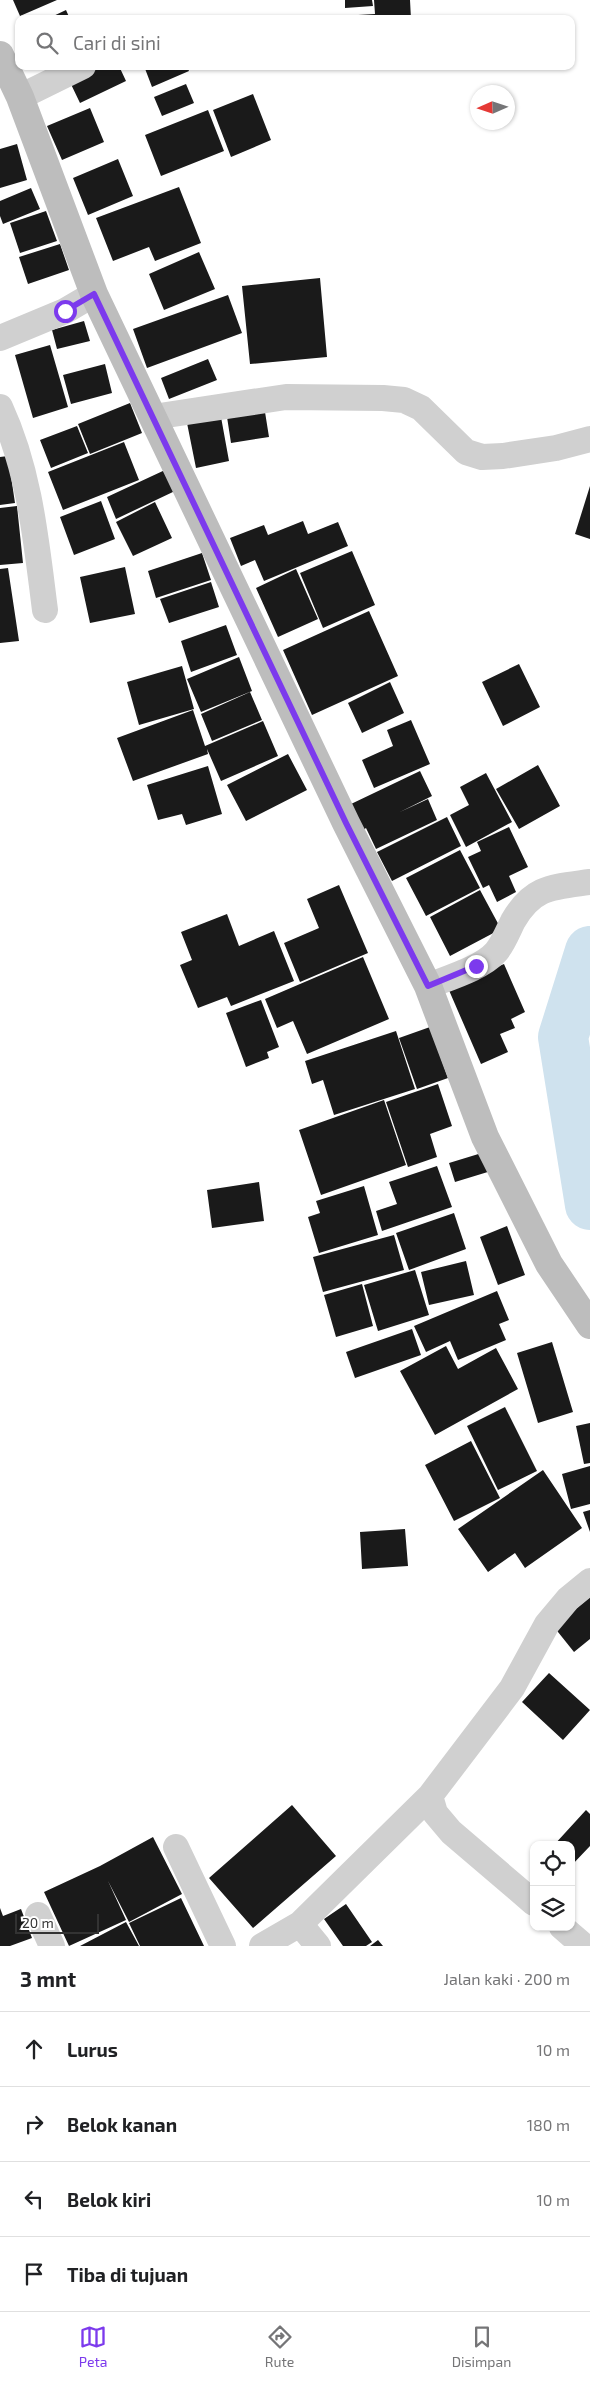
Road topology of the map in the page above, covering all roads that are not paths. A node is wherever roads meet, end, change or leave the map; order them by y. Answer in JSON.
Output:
{"nodes":[{"id":1,"x":0,"y":55,"type":"edge"},
{"id":2,"x":75,"y":70,"type":"edge"},
{"id":3,"x":20,"y":97,"type":"junction"},
{"id":4,"x":94,"y":294,"type":"junction"},
{"id":5,"x":0,"y":338,"type":"edge"},
{"id":6,"x":0,"y":407,"type":"edge"},
{"id":7,"x":153,"y":417,"type":"junction"},
{"id":8,"x":590,"y":439,"type":"edge"},
{"id":9,"x":45,"y":610,"type":"dead end"},
{"id":10,"x":590,"y":882,"type":"edge"},
{"id":11,"x":428,"y":986,"type":"junction"},
{"id":12,"x":590,"y":1324,"type":"edge"},
{"id":13,"x":590,"y":1581,"type":"edge"},
{"id":14,"x":430,"y":1796,"type":"junction"},
{"id":15,"x":176,"y":1847,"type":"dead end"},
{"id":16,"x":530,"y":1900,"type":"edge"},
{"id":17,"x":38,"y":1915,"type":"dead end"},
{"id":18,"x":300,"y":1924,"type":"junction"},
{"id":19,"x":567,"y":1931,"type":"edge"},
{"id":20,"x":52,"y":1946,"type":"edge"},
{"id":21,"x":223,"y":1946,"type":"edge"},
{"id":22,"x":262,"y":1946,"type":"edge"},
{"id":23,"x":318,"y":1946,"type":"edge"},
{"id":24,"x":584,"y":1946,"type":"edge"}],
"edges":[{"from":1,"to":3,"type":"street"},
{"from":2,"to":3,"type":"street"},
{"from":3,"to":4,"type":"street"},
{"from":4,"to":5,"type":"street"},
{"from":4,"to":7,"type":"street"},
{"from":6,"to":9,"type":"street"},
{"from":7,"to":8,"type":"street"},
{"from":7,"to":11,"type":"street"},
{"from":10,"to":11,"type":"street"},
{"from":11,"to":12,"type":"street"},
{"from":13,"to":14,"type":"street"},
{"from":14,"to":16,"type":"street"},
{"from":14,"to":18,"type":"street"},
{"from":15,"to":21,"type":"street"},
{"from":17,"to":20,"type":"street"},
{"from":18,"to":22,"type":"street"},
{"from":18,"to":23,"type":"street"},
{"from":19,"to":24,"type":"street"}]}
